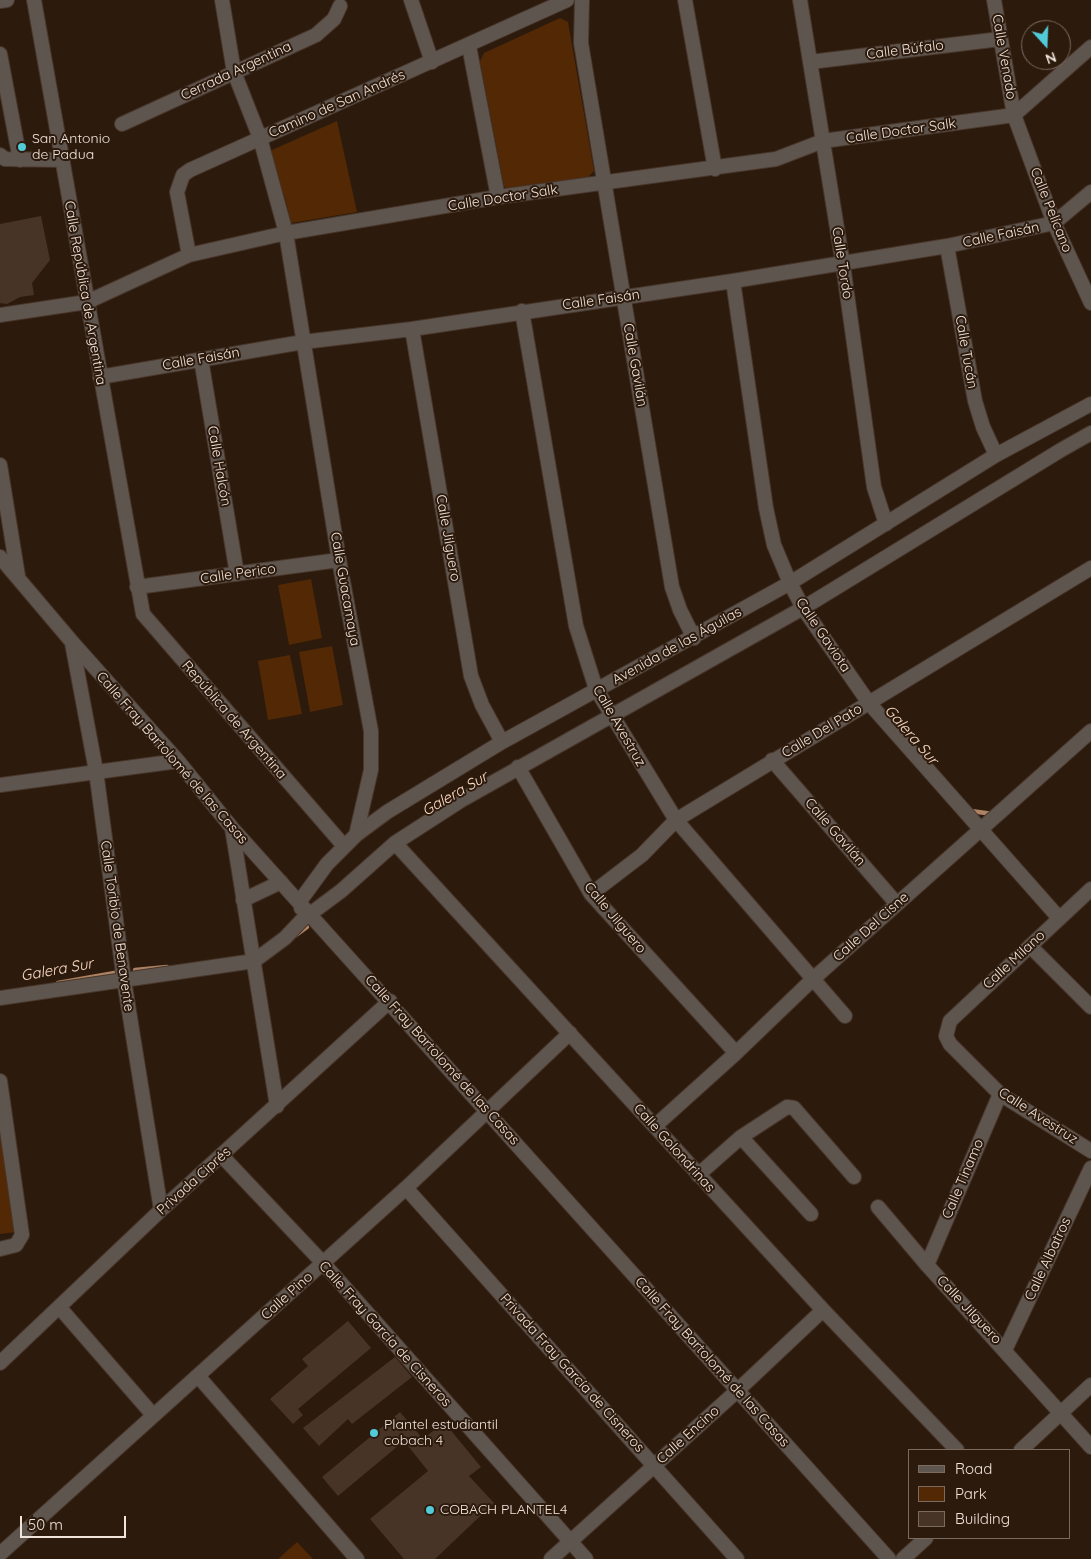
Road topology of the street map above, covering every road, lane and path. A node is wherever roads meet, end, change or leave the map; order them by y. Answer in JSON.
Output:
{"nodes":[{"id":1,"x":7,"y":0,"type":"edge"},
{"id":2,"x":34,"y":0,"type":"edge"},
{"id":3,"x":222,"y":0,"type":"edge"},
{"id":4,"x":411,"y":0,"type":"edge"},
{"id":5,"x":567,"y":0,"type":"edge"},
{"id":6,"x":582,"y":0,"type":"edge"},
{"id":7,"x":685,"y":0,"type":"edge"},
{"id":8,"x":800,"y":0,"type":"edge"},
{"id":9,"x":994,"y":0,"type":"edge"},
{"id":10,"x":0,"y":2,"type":"edge"},
{"id":11,"x":340,"y":6,"type":"dead end"},
{"id":12,"x":1000,"y":39,"type":"junction"},
{"id":13,"x":469,"y":46,"type":"junction"},
{"id":14,"x":1091,"y":47,"type":"edge"},
{"id":15,"x":0,"y":54,"type":"edge"},
{"id":16,"x":432,"y":62,"type":"junction"},
{"id":17,"x":810,"y":62,"type":"junction"},
{"id":18,"x":234,"y":72,"type":"junction"},
{"id":19,"x":1014,"y":115,"type":"junction"},
{"id":20,"x":122,"y":124,"type":"dead end"},
{"id":21,"x":260,"y":138,"type":"junction"},
{"id":22,"x":823,"y":141,"type":"junction"},
{"id":23,"x":0,"y":155,"type":"edge"},
{"id":24,"x":20,"y":160,"type":"junction"},
{"id":25,"x":62,"y":160,"type":"junction"},
{"id":26,"x":715,"y":168,"type":"junction"},
{"id":27,"x":603,"y":183,"type":"junction"},
{"id":28,"x":1091,"y":192,"type":"edge"},
{"id":29,"x":498,"y":197,"type":"junction"},
{"id":30,"x":1054,"y":223,"type":"junction"},
{"id":31,"x":286,"y":233,"type":"junction"},
{"id":32,"x":947,"y":246,"type":"junction"},
{"id":33,"x":189,"y":255,"type":"junction"},
{"id":34,"x":843,"y":265,"type":"junction"},
{"id":35,"x":733,"y":281,"type":"junction"},
{"id":36,"x":623,"y":297,"type":"junction"},
{"id":37,"x":87,"y":302,"type":"junction"},
{"id":38,"x":1091,"y":303,"type":"edge"},
{"id":39,"x":522,"y":312,"type":"junction"},
{"id":40,"x":0,"y":315,"type":"edge"},
{"id":41,"x":412,"y":329,"type":"junction"},
{"id":42,"x":303,"y":342,"type":"junction"},
{"id":43,"x":201,"y":359,"type":"junction"},
{"id":44,"x":100,"y":377,"type":"junction"},
{"id":45,"x":1091,"y":404,"type":"edge"},
{"id":46,"x":1091,"y":433,"type":"edge"},
{"id":47,"x":996,"y":455,"type":"junction"},
{"id":48,"x":0,"y":465,"type":"edge"},
{"id":49,"x":886,"y":524,"type":"junction"},
{"id":50,"x":0,"y":557,"type":"edge"},
{"id":51,"x":339,"y":560,"type":"junction"},
{"id":52,"x":1091,"y":568,"type":"edge"},
{"id":53,"x":237,"y":574,"type":"junction"},
{"id":54,"x":18,"y":576,"type":"junction"},
{"id":55,"x":790,"y":583,"type":"junction"},
{"id":56,"x":137,"y":586,"type":"junction"},
{"id":57,"x":803,"y":608,"type":"junction"},
{"id":58,"x":694,"y":638,"type":"junction"},
{"id":59,"x":72,"y":642,"type":"junction"},
{"id":60,"x":596,"y":689,"type":"junction"},
{"id":61,"x":869,"y":703,"type":"junction"},
{"id":62,"x":611,"y":716,"type":"junction"},
{"id":63,"x":1091,"y":731,"type":"edge"},
{"id":64,"x":502,"y":742,"type":"junction"},
{"id":65,"x":772,"y":760,"type":"junction"},
{"id":66,"x":178,"y":761,"type":"junction"},
{"id":67,"x":518,"y":767,"type":"junction"},
{"id":68,"x":96,"y":771,"type":"junction"},
{"id":69,"x":0,"y":785,"type":"edge"},
{"id":70,"x":676,"y":820,"type":"junction"},
{"id":71,"x":232,"y":828,"type":"junction"},
{"id":72,"x":979,"y":829,"type":"junction"},
{"id":73,"x":356,"y":835,"type":"junction"},
{"id":74,"x":394,"y":843,"type":"junction"},
{"id":75,"x":344,"y":846,"type":"junction"},
{"id":76,"x":281,"y":882,"type":"junction"},
{"id":77,"x":1091,"y":889,"type":"edge"},
{"id":78,"x":591,"y":894,"type":"junction"},
{"id":79,"x":243,"y":900,"type":"junction"},
{"id":80,"x":300,"y":901,"type":"junction"},
{"id":81,"x":897,"y":904,"type":"junction"},
{"id":82,"x":307,"y":917,"type":"junction"},
{"id":83,"x":1059,"y":918,"type":"junction"},
{"id":84,"x":1030,"y":946,"type":"junction"},
{"id":85,"x":254,"y":961,"type":"junction"},
{"id":86,"x":813,"y":979,"type":"junction"},
{"id":87,"x":124,"y":980,"type":"junction"},
{"id":88,"x":0,"y":998,"type":"edge"},
{"id":89,"x":390,"y":1001,"type":"junction"},
{"id":90,"x":1091,"y":1006,"type":"edge"},
{"id":91,"x":845,"y":1016,"type":"dead end"},
{"id":92,"x":570,"y":1034,"type":"junction"},
{"id":93,"x":946,"y":1036,"type":"joint"},
{"id":94,"x":736,"y":1053,"type":"junction"},
{"id":95,"x":0,"y":1081,"type":"edge"},
{"id":96,"x":1000,"y":1094,"type":"junction"},
{"id":97,"x":277,"y":1106,"type":"junction"},
{"id":98,"x":486,"y":1111,"type":"junction"},
{"id":99,"x":655,"y":1126,"type":"junction"},
{"id":100,"x":741,"y":1137,"type":"junction"},
{"id":101,"x":1091,"y":1151,"type":"edge"},
{"id":102,"x":222,"y":1156,"type":"junction"},
{"id":103,"x":1091,"y":1168,"type":"edge"},
{"id":104,"x":698,"y":1175,"type":"junction"},
{"id":105,"x":854,"y":1177,"type":"dead end"},
{"id":106,"x":406,"y":1188,"type":"junction"},
{"id":107,"x":878,"y":1206,"type":"dead end"},
{"id":108,"x":161,"y":1210,"type":"junction"},
{"id":109,"x":811,"y":1214,"type":"dead end"},
{"id":110,"x":0,"y":1249,"type":"edge"},
{"id":111,"x":323,"y":1263,"type":"junction"},
{"id":112,"x":927,"y":1265,"type":"junction"},
{"id":113,"x":60,"y":1308,"type":"junction"},
{"id":114,"x":823,"y":1310,"type":"junction"},
{"id":115,"x":1005,"y":1350,"type":"junction"},
{"id":116,"x":1,"y":1360,"type":"edge"},
{"id":117,"x":198,"y":1376,"type":"junction"},
{"id":118,"x":1091,"y":1385,"type":"edge"},
{"id":119,"x":738,"y":1390,"type":"junction"},
{"id":120,"x":1060,"y":1414,"type":"junction"},
{"id":121,"x":153,"y":1415,"type":"junction"},
{"id":122,"x":1091,"y":1447,"type":"edge"},
{"id":123,"x":956,"y":1449,"type":"edge"},
{"id":124,"x":1022,"y":1449,"type":"edge"},
{"id":125,"x":654,"y":1465,"type":"junction"},
{"id":126,"x":925,"y":1539,"type":"edge"},
{"id":127,"x":570,"y":1542,"type":"junction"},
{"id":128,"x":0,"y":1554,"type":"edge"},
{"id":129,"x":357,"y":1559,"type":"edge"},
{"id":130,"x":551,"y":1559,"type":"edge"},
{"id":131,"x":586,"y":1559,"type":"edge"},
{"id":132,"x":737,"y":1559,"type":"edge"},
{"id":133,"x":889,"y":1559,"type":"edge"},
{"id":134,"x":903,"y":1559,"type":"edge"}],
"edges":[{"from":1,"to":10,"type":"street"},
{"from":2,"to":25,"type":"street","name":"Calle República de Argentina"},
{"from":3,"to":18,"type":"street","name":"Calle Guacamaya"},
{"from":4,"to":16,"type":"street"},
{"from":5,"to":13,"type":"street","name":"Camino de San Andrés"},
{"from":6,"to":27,"type":"street","name":"Calle Gavilán"},
{"from":7,"to":26,"type":"street"},
{"from":8,"to":17,"type":"street","name":"Calle Tordo"},
{"from":9,"to":12,"type":"street","name":"Calle Venado"},
{"from":11,"to":18,"type":"street","name":"Cerrada Argentina"},
{"from":12,"to":17,"type":"street","name":"Calle Búfalo"},
{"from":12,"to":19,"type":"street","name":"Calle Venado"},
{"from":13,"to":16,"type":"street","name":"Camino de San Andrés"},
{"from":13,"to":29,"type":"street"},
{"from":14,"to":19,"type":"street"},
{"from":15,"to":24,"type":"street"},
{"from":16,"to":21,"type":"street","name":"Camino de San Andrés"},
{"from":17,"to":22,"type":"street","name":"Calle Tordo"},
{"from":18,"to":20,"type":"street","name":"Cerrada Argentina"},
{"from":18,"to":21,"type":"street","name":"Calle Guacamaya"},
{"from":19,"to":22,"type":"street","name":"Calle Doctor Salk"},
{"from":19,"to":30,"type":"street","name":"Calle Pelícano"},
{"from":21,"to":31,"type":"street","name":"Calle Guacamaya"},
{"from":21,"to":33,"type":"street","name":"Camino de San Andrés"},
{"from":22,"to":26,"type":"street","name":"Calle Doctor Salk"},
{"from":22,"to":34,"type":"street","name":"Calle Tordo"},
{"from":23,"to":24,"type":"street"},
{"from":24,"to":25,"type":"street"},
{"from":25,"to":37,"type":"street","name":"Calle República de Argentina"},
{"from":26,"to":27,"type":"street","name":"Calle Doctor Salk"},
{"from":27,"to":29,"type":"street","name":"Calle Doctor Salk"},
{"from":27,"to":36,"type":"street","name":"Calle Gavilán"},
{"from":28,"to":30,"type":"street","name":"Calle Faisán"},
{"from":29,"to":31,"type":"street","name":"Calle Doctor Salk"},
{"from":30,"to":32,"type":"street","name":"Calle Faisán"},
{"from":30,"to":38,"type":"street","name":"Calle Pelícano"},
{"from":31,"to":33,"type":"street","name":"Calle Doctor Salk"},
{"from":31,"to":42,"type":"street","name":"Calle Guacamaya"},
{"from":32,"to":34,"type":"street","name":"Calle Faisán"},
{"from":32,"to":47,"type":"street","name":"Calle Tucán"},
{"from":33,"to":37,"type":"street","name":"Calle Doctor Salk"},
{"from":34,"to":35,"type":"street","name":"Calle Faisán"},
{"from":34,"to":49,"type":"street","name":"Calle Tordo"},
{"from":35,"to":36,"type":"street","name":"Calle Faisán"},
{"from":35,"to":55,"type":"street","name":"Calle Gaviota"},
{"from":36,"to":39,"type":"street","name":"Calle Faisán"},
{"from":36,"to":58,"type":"street","name":"Calle Gavilán"},
{"from":37,"to":40,"type":"street","name":"Calle Doctor Salk"},
{"from":37,"to":44,"type":"street","name":"Calle República de Argentina"},
{"from":39,"to":41,"type":"street","name":"Calle Faisán"},
{"from":39,"to":60,"type":"street","name":"Calle Avestruz"},
{"from":41,"to":42,"type":"street","name":"Calle Faisán"},
{"from":41,"to":64,"type":"street","name":"Calle Jilguero"},
{"from":42,"to":43,"type":"street","name":"Calle Faisán"},
{"from":42,"to":51,"type":"street","name":"Calle Guacamaya"},
{"from":43,"to":44,"type":"street","name":"Calle Faisán"},
{"from":43,"to":53,"type":"street","name":"Calle Halcón"},
{"from":44,"to":56,"type":"street","name":"Calle República de Argentina"},
{"from":45,"to":47,"type":"street","name":"Avenida de las Águilas"},
{"from":46,"to":57,"type":"street","name":"Avenida de las Águilas"},
{"from":47,"to":49,"type":"street","name":"Avenida de las Águilas"},
{"from":48,"to":54,"type":"street"},
{"from":49,"to":55,"type":"street","name":"Avenida de las Águilas"},
{"from":50,"to":54,"type":"street","name":"Calle Fray Bartolomé de las Casas"},
{"from":51,"to":53,"type":"street","name":"Calle Perico"},
{"from":51,"to":73,"type":"street","name":"Calle Guacamaya"},
{"from":52,"to":61,"type":"street","name":"Calle Del Pato"},
{"from":53,"to":56,"type":"street","name":"Calle Perico"},
{"from":54,"to":59,"type":"street","name":"Calle Fray Bartolomé de las Casas"},
{"from":55,"to":57,"type":"street","name":"Calle Gaviota"},
{"from":55,"to":58,"type":"street","name":"Avenida de las Águilas"},
{"from":56,"to":75,"type":"street","name":"República de Argentina"},
{"from":57,"to":61,"type":"street","name":"Calle Gaviota"},
{"from":57,"to":62,"type":"street","name":"Avenida de las Águilas"},
{"from":58,"to":60,"type":"street","name":"Avenida de las Águilas"},
{"from":59,"to":66,"type":"street","name":"Calle Fray Bartolomé de las Casas"},
{"from":59,"to":68,"type":"street","name":"Calle Toribio de Benavente"},
{"from":60,"to":62,"type":"street","name":"Calle Avestruz"},
{"from":60,"to":64,"type":"street","name":"Avenida de las Águilas"},
{"from":61,"to":65,"type":"street","name":"Calle Del Pato"},
{"from":61,"to":72,"type":"street","name":"Calle Gaviota"},
{"from":62,"to":67,"type":"street","name":"Avenida de las Águilas"},
{"from":62,"to":70,"type":"street","name":"Calle Avestruz"},
{"from":63,"to":72,"type":"street","name":"Calle Del Cisne"},
{"from":64,"to":73,"type":"street","name":"Avenida de las Águilas"},
{"from":65,"to":70,"type":"street","name":"Calle Del Pato"},
{"from":65,"to":81,"type":"street","name":"Calle Gavilán"},
{"from":66,"to":68,"type":"street"},
{"from":66,"to":71,"type":"street","name":"Calle Fray Bartolomé de las Casas"},
{"from":67,"to":74,"type":"street","name":"Avenida de las Águilas"},
{"from":67,"to":78,"type":"street","name":"Calle Jilguero"},
{"from":68,"to":69,"type":"street"},
{"from":68,"to":87,"type":"street","name":"Calle Toribio de Benavente"},
{"from":70,"to":78,"type":"street","name":"Calle Del Pato"},
{"from":70,"to":86,"type":"street","name":"Calle Avestruz"},
{"from":71,"to":76,"type":"street","name":"Calle Fray Bartolomé de las Casas"},
{"from":71,"to":79,"type":"street"},
{"from":72,"to":81,"type":"street","name":"Calle Del Cisne"},
{"from":72,"to":83,"type":"street","name":"Calle Gaviota"},
{"from":73,"to":75,"type":"street","name":"Avenida de las Águilas"},
{"from":74,"to":82,"type":"street","name":"Avenida de las Águilas"},
{"from":74,"to":92,"type":"street","name":"Calle Golondrinas"},
{"from":75,"to":80,"type":"street","name":"Avenida de las Águilas"},
{"from":76,"to":79,"type":"street"},
{"from":76,"to":80,"type":"street","name":"Calle Fray Bartolomé de las Casas"},
{"from":77,"to":83,"type":"street","name":"Calle Milano"},
{"from":78,"to":94,"type":"street","name":"Calle Jilguero"},
{"from":79,"to":85,"type":"street"},
{"from":80,"to":82,"type":"street","name":"Calle Fray Bartolomé de las Casas"},
{"from":81,"to":86,"type":"street","name":"Calle Del Cisne"},
{"from":82,"to":85,"type":"street","name":"Avenida de las Águilas"},
{"from":82,"to":89,"type":"street","name":"Calle Fray Bartolomé de las Casas"},
{"from":83,"to":84,"type":"street","name":"Calle Milano"},
{"from":84,"to":90,"type":"street"},
{"from":84,"to":93,"type":"street","name":"Calle Milano"},
{"from":85,"to":87,"type":"street"},
{"from":85,"to":97,"type":"street"},
{"from":86,"to":91,"type":"street","name":"Calle Avestruz"},
{"from":86,"to":94,"type":"street","name":"Calle Del Cisne"},
{"from":87,"to":88,"type":"street"},
{"from":87,"to":108,"type":"street","name":"Calle Toribio de Benavente"},
{"from":89,"to":97,"type":"street","name":"Privada Ciprés"},
{"from":89,"to":98,"type":"street","name":"Calle Fray Bartolomé de las Casas"},
{"from":92,"to":98,"type":"street","name":"Calle Pino"},
{"from":92,"to":99,"type":"street","name":"Calle Golondrinas"},
{"from":93,"to":96,"type":"street","name":"Calle Avestruz"},
{"from":94,"to":99,"type":"street","name":"Calle Del Cisne"},
{"from":95,"to":110,"type":"street"},
{"from":96,"to":101,"type":"street","name":"Calle Avestruz"},
{"from":96,"to":112,"type":"street","name":"Calle Tinamo"},
{"from":97,"to":102,"type":"street","name":"Privada Ciprés"},
{"from":98,"to":106,"type":"street","name":"Calle Pino"},
{"from":98,"to":119,"type":"street","name":"Calle Fray Bartolomé de las Casas"},
{"from":99,"to":104,"type":"street","name":"Calle Golondrinas"},
{"from":100,"to":104,"type":"street"},
{"from":100,"to":105,"type":"street"},
{"from":100,"to":109,"type":"street"},
{"from":102,"to":108,"type":"street","name":"Privada Ciprés"},
{"from":102,"to":111,"type":"street","name":"Calle Fray García de Cisneros"},
{"from":103,"to":115,"type":"street","name":"Calle Albatros"},
{"from":104,"to":114,"type":"street","name":"Calle Golondrinas"},
{"from":106,"to":111,"type":"street","name":"Calle Pino"},
{"from":106,"to":125,"type":"street","name":"Privada Fray García de Cisneros"},
{"from":107,"to":112,"type":"street","name":"Calle Jilguero"},
{"from":108,"to":113,"type":"street","name":"Privada Ciprés"},
{"from":111,"to":117,"type":"street","name":"Calle Pino"},
{"from":111,"to":127,"type":"street","name":"Calle Fray García de Cisneros"},
{"from":112,"to":115,"type":"street","name":"Calle Jilguero"},
{"from":113,"to":116,"type":"street","name":"Privada Ciprés"},
{"from":113,"to":121,"type":"street"},
{"from":114,"to":119,"type":"street","name":"Calle Encino"},
{"from":114,"to":123,"type":"street","name":"Calle Golondrinas"},
{"from":115,"to":120,"type":"street","name":"Calle Jilguero"},
{"from":117,"to":121,"type":"street","name":"Calle Pino"},
{"from":117,"to":129,"type":"street"},
{"from":118,"to":120,"type":"street"},
{"from":119,"to":125,"type":"street","name":"Calle Encino"},
{"from":119,"to":133,"type":"street","name":"Calle Fray Bartolomé de las Casas"},
{"from":120,"to":122,"type":"street","name":"Calle Jilguero"},
{"from":120,"to":124,"type":"street"},
{"from":121,"to":128,"type":"street","name":"Calle Pino"},
{"from":125,"to":127,"type":"street","name":"Calle Encino"},
{"from":125,"to":132,"type":"street","name":"Privada Fray García de Cisneros"},
{"from":126,"to":134,"type":"street"},
{"from":127,"to":130,"type":"street","name":"Calle Encino"},
{"from":127,"to":131,"type":"street","name":"Calle Fray García de Cisneros"}]}
